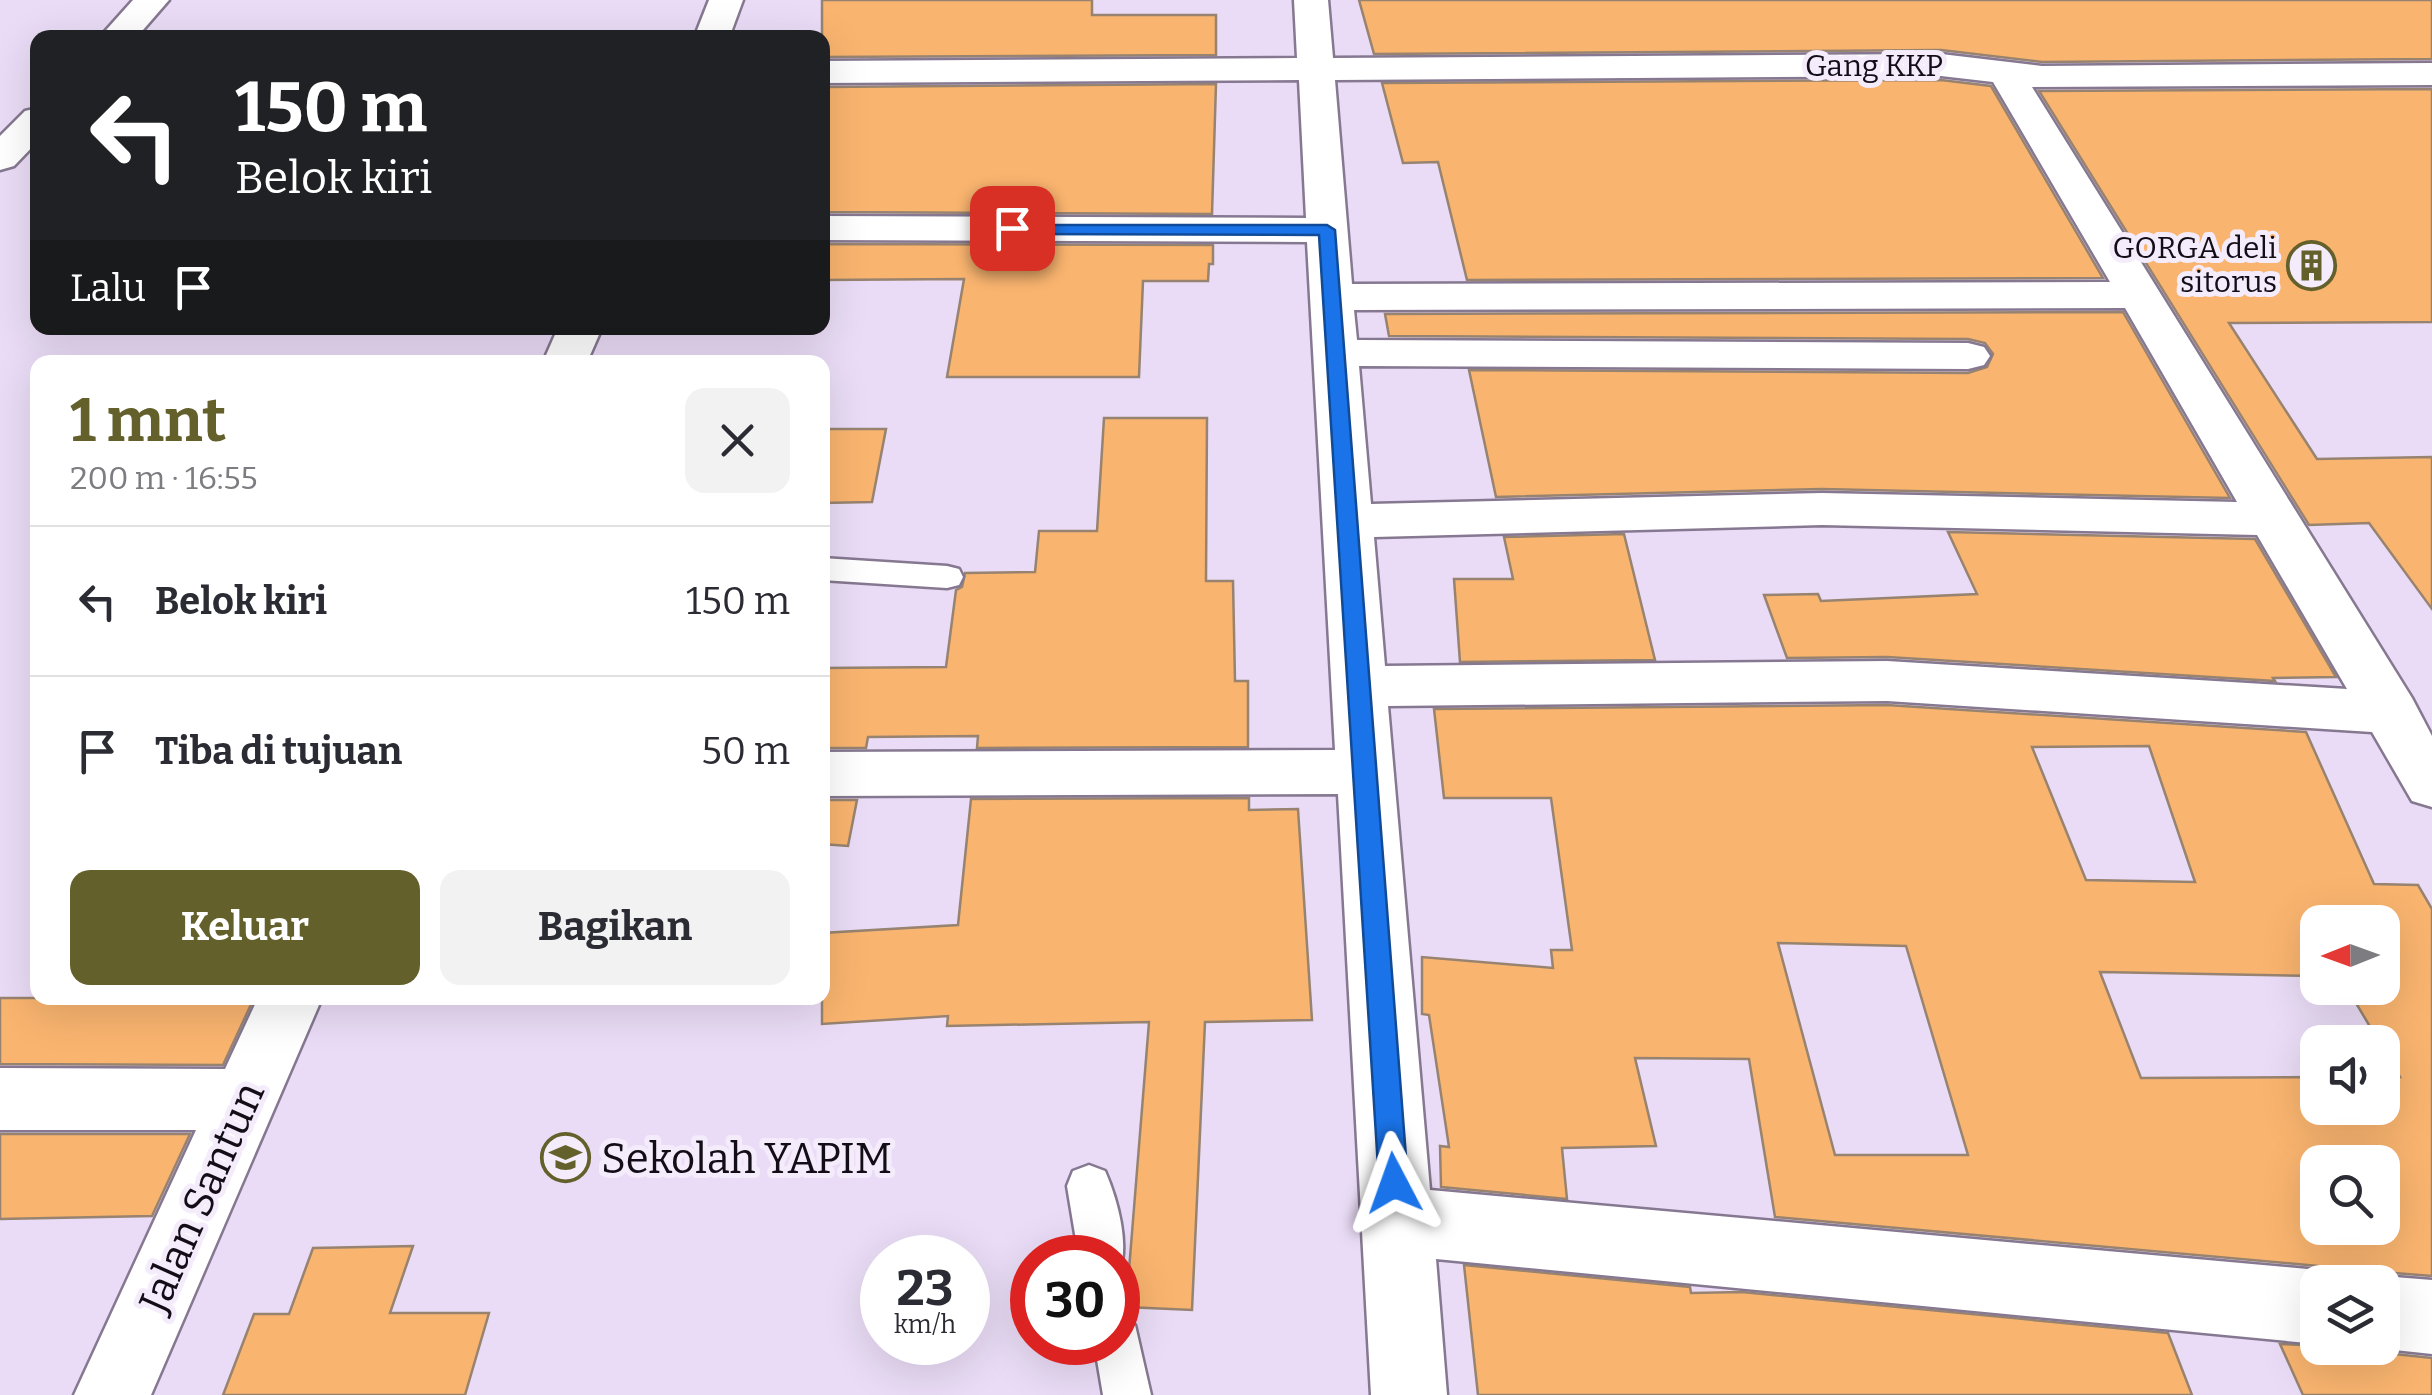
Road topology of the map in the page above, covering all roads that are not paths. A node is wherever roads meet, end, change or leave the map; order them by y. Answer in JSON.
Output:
{"nodes":[{"id":1,"x":152,"y":0,"type":"edge"},
{"id":2,"x":726,"y":0,"type":"edge"},
{"id":3,"x":1311,"y":0,"type":"edge"},
{"id":4,"x":124,"y":30,"type":"edge"},
{"id":5,"x":714,"y":30,"type":"edge"},
{"id":6,"x":1316,"y":68,"type":"junction"},
{"id":7,"x":830,"y":72,"type":"edge"},
{"id":8,"x":2006,"y":73,"type":"junction"},
{"id":9,"x":2432,"y":74,"type":"edge"},
{"id":10,"x":30,"y":127,"type":"edge"},
{"id":11,"x":0,"y":158,"type":"edge"},
{"id":12,"x":830,"y":228,"type":"edge"},
{"id":13,"x":1327,"y":230,"type":"junction"},
{"id":14,"x":2140,"y":295,"type":"junction"},
{"id":15,"x":1332,"y":298,"type":"junction"},
{"id":16,"x":1336,"y":353,"type":"junction"},
{"id":17,"x":1968,"y":356,"type":"dead end"},
{"id":18,"x":2274,"y":518,"type":"junction"},
{"id":19,"x":1348,"y":521,"type":"junction"},
{"id":20,"x":830,"y":570,"type":"edge"},
{"id":21,"x":947,"y":577,"type":"dead end"},
{"id":22,"x":1358,"y":686,"type":"junction"},
{"id":23,"x":2392,"y":713,"type":"junction"},
{"id":24,"x":1365,"y":772,"type":"junction"},
{"id":25,"x":830,"y":774,"type":"edge"},
{"id":26,"x":2432,"y":785,"type":"edge"},
{"id":27,"x":287,"y":1005,"type":"edge"},
{"id":28,"x":0,"y":1099,"type":"edge"},
{"id":29,"x":246,"y":1100,"type":"junction"},
{"id":30,"x":1090,"y":1186,"type":"dead end"},
{"id":31,"x":1396,"y":1221,"type":"junction"},
{"id":32,"x":1098,"y":1235,"type":"edge"},
{"id":33,"x":2300,"y":1305,"type":"edge"},
{"id":34,"x":2400,"y":1315,"type":"edge"},
{"id":35,"x":2432,"y":1318,"type":"edge"},
{"id":36,"x":1122,"y":1365,"type":"edge"},
{"id":37,"x":112,"y":1395,"type":"edge"},
{"id":38,"x":1127,"y":1395,"type":"edge"},
{"id":39,"x":1409,"y":1395,"type":"edge"}],
"edges":[{"from":1,"to":4,"type":"street"},
{"from":2,"to":5,"type":"street"},
{"from":3,"to":6,"type":"street"},
{"from":6,"to":7,"type":"street","name":"Gang KKP"},
{"from":6,"to":8,"type":"street","name":"Gang KKP"},
{"from":6,"to":13,"type":"street"},
{"from":8,"to":9,"type":"street","name":"Gang KKP"},
{"from":8,"to":14,"type":"street"},
{"from":10,"to":11,"type":"street"},
{"from":12,"to":13,"type":"street"},
{"from":13,"to":15,"type":"street"},
{"from":14,"to":15,"type":"street"},
{"from":14,"to":18,"type":"street"},
{"from":15,"to":16,"type":"street"},
{"from":16,"to":17,"type":"street"},
{"from":16,"to":19,"type":"street"},
{"from":18,"to":19,"type":"street"},
{"from":18,"to":23,"type":"street"},
{"from":19,"to":22,"type":"street"},
{"from":20,"to":21,"type":"lane"},
{"from":22,"to":23,"type":"street"},
{"from":22,"to":24,"type":"street"},
{"from":23,"to":26,"type":"street"},
{"from":24,"to":25,"type":"street"},
{"from":24,"to":31,"type":"street"},
{"from":27,"to":29,"type":"street","name":"Jalan Santun"},
{"from":28,"to":29,"type":"street"},
{"from":29,"to":37,"type":"street","name":"Jalan Santun"},
{"from":30,"to":32,"type":"lane"},
{"from":31,"to":33,"type":"street"},
{"from":31,"to":39,"type":"street"},
{"from":34,"to":35,"type":"street"},
{"from":36,"to":38,"type":"lane"}]}
